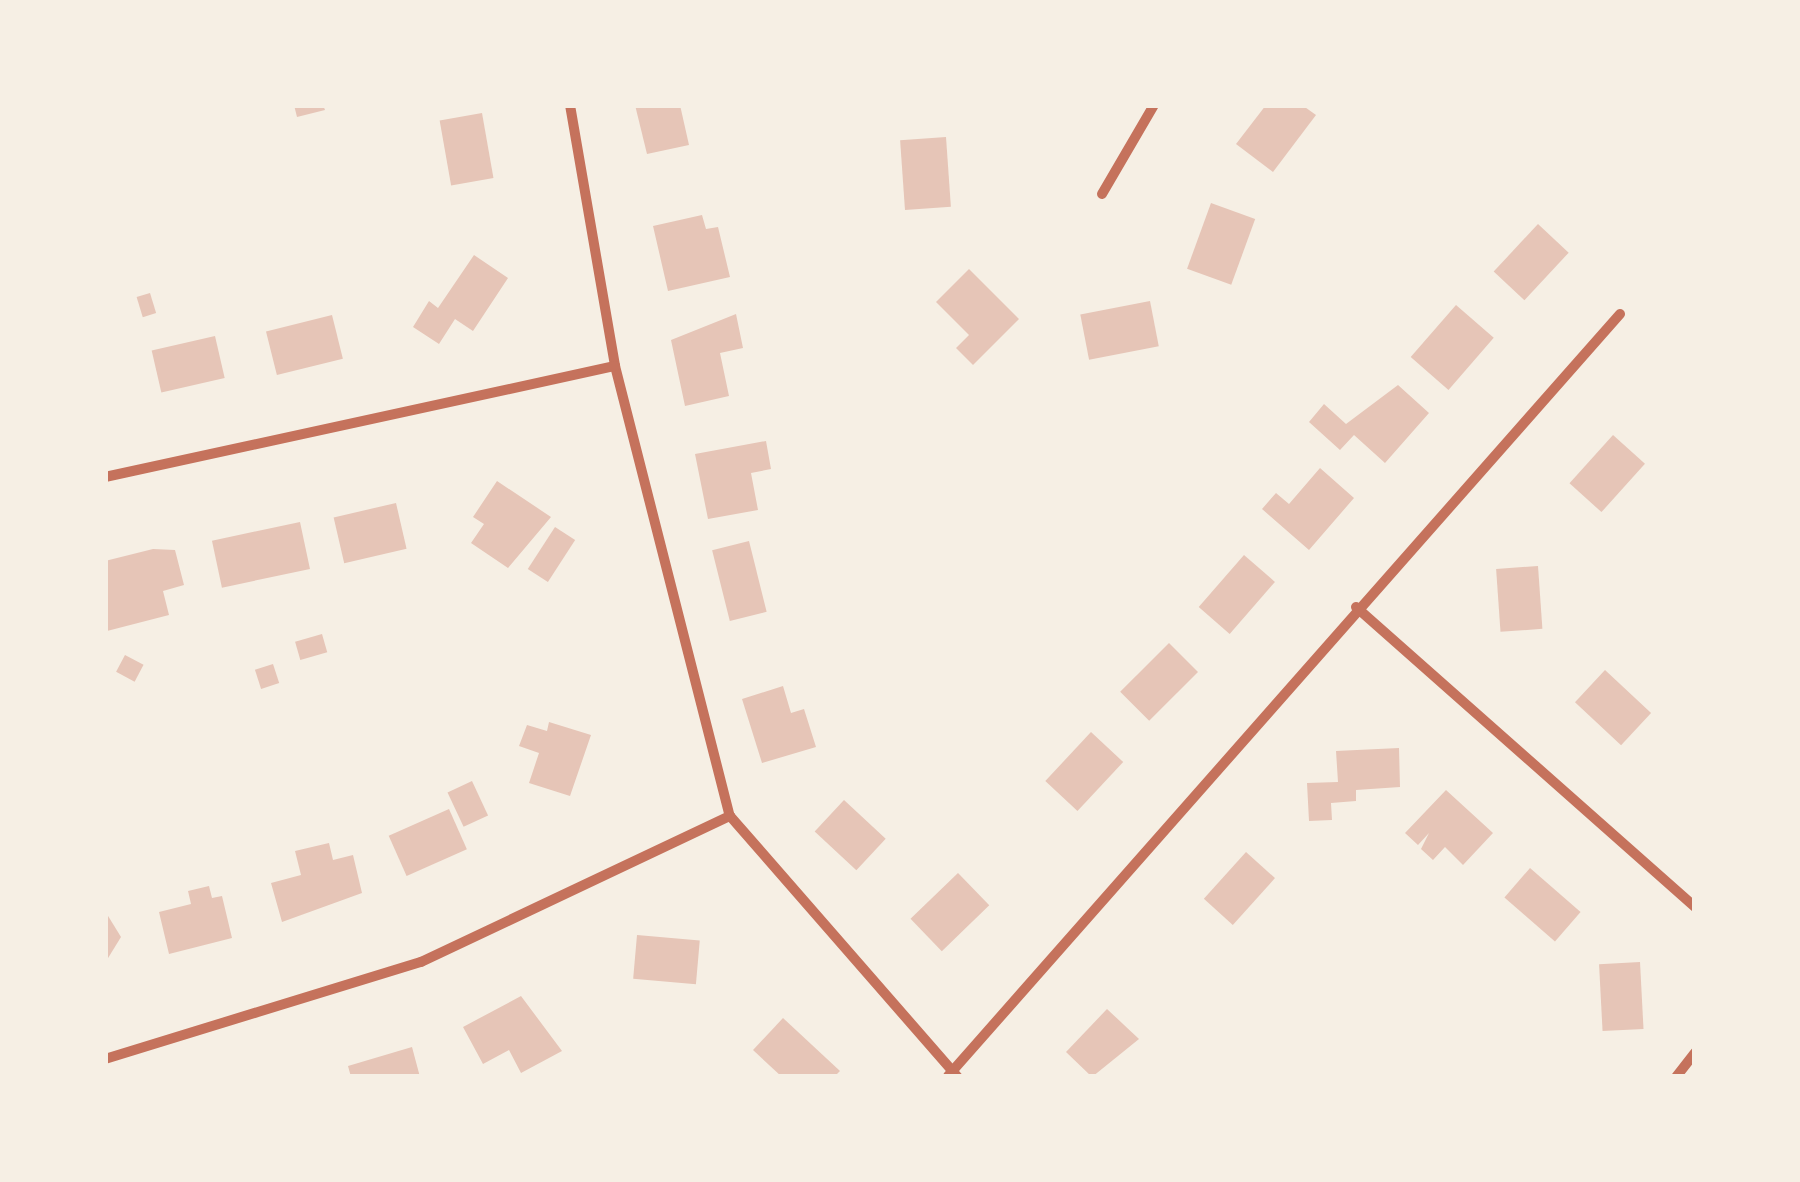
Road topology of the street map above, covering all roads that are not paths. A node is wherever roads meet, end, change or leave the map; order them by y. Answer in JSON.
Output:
{"nodes":[{"id":1,"x":570,"y":105,"type":"edge"},
{"id":2,"x":1154,"y":105,"type":"edge"},
{"id":3,"x":1102,"y":194,"type":"dead end"},
{"id":4,"x":1620,"y":314,"type":"dead end"},
{"id":5,"x":615,"y":366,"type":"junction"},
{"id":6,"x":105,"y":476,"type":"edge"},
{"id":7,"x":1356,"y":607,"type":"junction"},
{"id":8,"x":730,"y":816,"type":"junction"},
{"id":9,"x":1695,"y":907,"type":"edge"},
{"id":10,"x":1695,"y":1053,"type":"edge"},
{"id":11,"x":105,"y":1059,"type":"edge"},
{"id":12,"x":952,"y":1075,"type":"edge"},
{"id":13,"x":1676,"y":1077,"type":"edge"}],
"edges":[{"from":1,"to":5,"type":"street"},
{"from":2,"to":3,"type":"street"},
{"from":4,"to":7,"type":"street"},
{"from":5,"to":6,"type":"street"},
{"from":5,"to":8,"type":"street"},
{"from":7,"to":9,"type":"street"},
{"from":7,"to":12,"type":"street"},
{"from":8,"to":11,"type":"street"},
{"from":8,"to":12,"type":"street"},
{"from":10,"to":13,"type":"street"}]}
